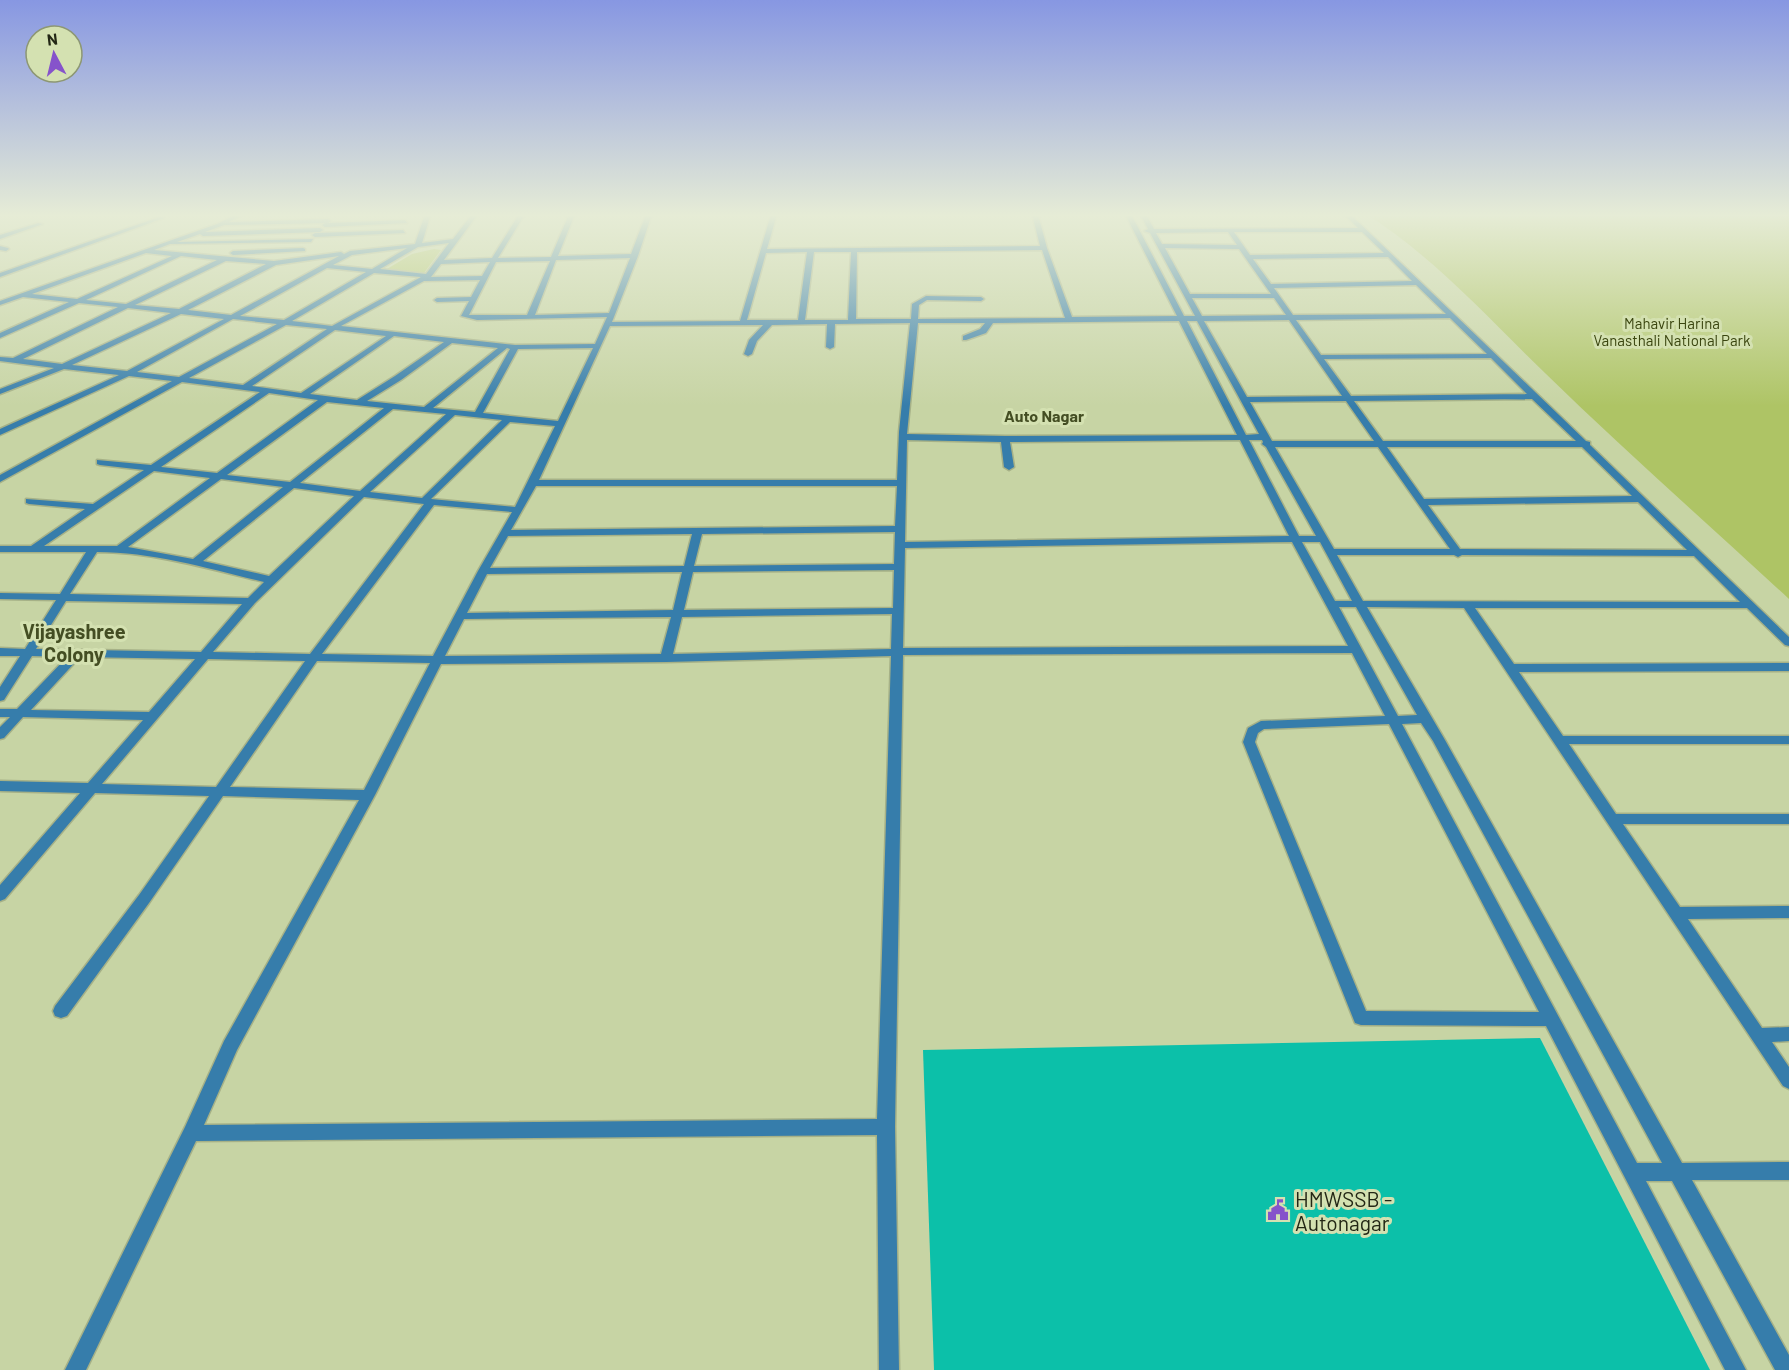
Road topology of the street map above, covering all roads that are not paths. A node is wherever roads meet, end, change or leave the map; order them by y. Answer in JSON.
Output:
{"nodes":[{"id":1,"x":69,"y":278,"type":"edge"},
{"id":2,"x":129,"y":278,"type":"edge"},
{"id":3,"x":184,"y":278,"type":"edge"},
{"id":4,"x":245,"y":278,"type":"edge"},
{"id":5,"x":301,"y":278,"type":"edge"},
{"id":6,"x":363,"y":278,"type":"edge"},
{"id":7,"x":425,"y":278,"type":"joint"},
{"id":8,"x":484,"y":278,"type":"joint"},
{"id":9,"x":545,"y":278,"type":"edge"},
{"id":10,"x":626,"y":278,"type":"edge"},
{"id":11,"x":755,"y":278,"type":"edge"},
{"id":12,"x":807,"y":278,"type":"edge"},
{"id":13,"x":853,"y":278,"type":"edge"},
{"id":14,"x":1055,"y":278,"type":"edge"},
{"id":15,"x":1160,"y":278,"type":"edge"},
{"id":16,"x":1179,"y":278,"type":"edge"},
{"id":17,"x":1263,"y":278,"type":"edge"},
{"id":18,"x":1415,"y":278,"type":"edge"},
{"id":19,"x":1420,"y":283,"type":"junction"},
{"id":20,"x":1269,"y":286,"type":"junction"},
{"id":21,"x":22,"y":295,"type":"junction"},
{"id":22,"x":1189,"y":296,"type":"junction"},
{"id":23,"x":1275,"y":296,"type":"junction"},
{"id":24,"x":981,"y":298,"type":"dead end"},
{"id":25,"x":473,"y":299,"type":"junction"},
{"id":26,"x":437,"y":300,"type":"dead end"},
{"id":27,"x":79,"y":301,"type":"junction"},
{"id":28,"x":0,"y":303,"type":"edge"},
{"id":29,"x":126,"y":306,"type":"junction"},
{"id":30,"x":181,"y":311,"type":"junction"},
{"id":31,"x":1454,"y":316,"type":"junction"},
{"id":32,"x":234,"y":317,"type":"junction"},
{"id":33,"x":530,"y":317,"type":"junction"},
{"id":34,"x":1291,"y":318,"type":"junction"},
{"id":35,"x":1069,"y":319,"type":"junction"},
{"id":36,"x":1181,"y":319,"type":"junction"},
{"id":37,"x":1201,"y":319,"type":"junction"},
{"id":38,"x":610,"y":320,"type":"junction"},
{"id":39,"x":991,"y":320,"type":"junction"},
{"id":40,"x":913,"y":321,"type":"junction"},
{"id":41,"x":286,"y":322,"type":"junction"},
{"id":42,"x":743,"y":322,"type":"junction"},
{"id":43,"x":770,"y":322,"type":"junction"},
{"id":44,"x":801,"y":322,"type":"junction"},
{"id":45,"x":831,"y":322,"type":"junction"},
{"id":46,"x":852,"y":322,"type":"junction"},
{"id":47,"x":335,"y":327,"type":"junction"},
{"id":48,"x":393,"y":334,"type":"junction"},
{"id":49,"x":0,"y":336,"type":"edge"},
{"id":50,"x":966,"y":338,"type":"dead end"},
{"id":51,"x":451,"y":340,"type":"junction"},
{"id":52,"x":505,"y":346,"type":"junction"},
{"id":53,"x":597,"y":346,"type":"junction"},
{"id":54,"x":515,"y":347,"type":"junction"},
{"id":55,"x":830,"y":347,"type":"dead end"},
{"id":56,"x":748,"y":354,"type":"dead end"},
{"id":57,"x":1495,"y":356,"type":"junction"},
{"id":58,"x":1319,"y":357,"type":"junction"},
{"id":59,"x":0,"y":359,"type":"edge"},
{"id":60,"x":15,"y":360,"type":"junction"},
{"id":61,"x":62,"y":367,"type":"junction"},
{"id":62,"x":126,"y":375,"type":"junction"},
{"id":63,"x":177,"y":380,"type":"junction"},
{"id":64,"x":245,"y":387,"type":"junction"},
{"id":65,"x":268,"y":390,"type":"junction"},
{"id":66,"x":0,"y":393,"type":"edge"},
{"id":67,"x":303,"y":395,"type":"junction"},
{"id":68,"x":1536,"y":396,"type":"junction"},
{"id":69,"x":1348,"y":398,"type":"junction"},
{"id":70,"x":325,"y":399,"type":"junction"},
{"id":71,"x":1244,"y":400,"type":"junction"},
{"id":72,"x":358,"y":403,"type":"junction"},
{"id":73,"x":391,"y":406,"type":"junction"},
{"id":74,"x":425,"y":410,"type":"junction"},
{"id":75,"x":452,"y":414,"type":"junction"},
{"id":76,"x":477,"y":416,"type":"junction"},
{"id":77,"x":507,"y":420,"type":"junction"},
{"id":78,"x":560,"y":424,"type":"junction"},
{"id":79,"x":0,"y":432,"type":"edge"},
{"id":80,"x":903,"y":437,"type":"junction"},
{"id":81,"x":1005,"y":439,"type":"junction"},
{"id":82,"x":1268,"y":440,"type":"junction"},
{"id":83,"x":1244,"y":441,"type":"junction"},
{"id":84,"x":1381,"y":444,"type":"junction"},
{"id":85,"x":1587,"y":444,"type":"junction"},
{"id":86,"x":100,"y":462,"type":"dead end"},
{"id":87,"x":1009,"y":467,"type":"dead end"},
{"id":88,"x":152,"y":469,"type":"junction"},
{"id":89,"x":221,"y":476,"type":"junction"},
{"id":90,"x":0,"y":479,"type":"edge"},
{"id":91,"x":533,"y":483,"type":"junction"},
{"id":92,"x":902,"y":483,"type":"junction"},
{"id":93,"x":291,"y":485,"type":"junction"},
{"id":94,"x":360,"y":493,"type":"junction"},
{"id":95,"x":1642,"y":500,"type":"junction"},
{"id":96,"x":29,"y":501,"type":"dead end"},
{"id":97,"x":427,"y":502,"type":"junction"},
{"id":98,"x":1422,"y":502,"type":"junction"},
{"id":99,"x":94,"y":507,"type":"junction"},
{"id":100,"x":519,"y":510,"type":"junction"},
{"id":101,"x":900,"y":529,"type":"junction"},
{"id":102,"x":698,"y":531,"type":"junction"},
{"id":103,"x":504,"y":533,"type":"junction"},
{"id":104,"x":1323,"y":539,"type":"junction"},
{"id":105,"x":1296,"y":540,"type":"junction"},
{"id":106,"x":900,"y":545,"type":"junction"},
{"id":107,"x":94,"y":548,"type":"junction"},
{"id":108,"x":0,"y":549,"type":"edge"},
{"id":109,"x":33,"y":549,"type":"junction"},
{"id":110,"x":119,"y":549,"type":"junction"},
{"id":111,"x":1330,"y":552,"type":"junction"},
{"id":112,"x":1697,"y":553,"type":"junction"},
{"id":113,"x":1458,"y":554,"type":"junction"},
{"id":114,"x":195,"y":562,"type":"junction"},
{"id":115,"x":899,"y":567,"type":"junction"},
{"id":116,"x":689,"y":569,"type":"junction"},
{"id":117,"x":483,"y":571,"type":"junction"},
{"id":118,"x":271,"y":580,"type":"junction"},
{"id":119,"x":0,"y":597,"type":"edge"},
{"id":120,"x":63,"y":598,"type":"junction"},
{"id":121,"x":251,"y":601,"type":"junction"},
{"id":122,"x":1331,"y":604,"type":"junction"},
{"id":123,"x":1468,"y":605,"type":"junction"},
{"id":124,"x":1361,"y":606,"type":"junction"},
{"id":125,"x":1752,"y":606,"type":"junction"},
{"id":126,"x":898,"y":611,"type":"junction"},
{"id":127,"x":678,"y":613,"type":"junction"},
{"id":128,"x":459,"y":616,"type":"junction"},
{"id":129,"x":1789,"y":643,"type":"edge"},
{"id":130,"x":1356,"y":649,"type":"junction"},
{"id":131,"x":897,"y":651,"type":"junction"},
{"id":132,"x":0,"y":652,"type":"edge"},
{"id":133,"x":27,"y":652,"type":"junction"},
{"id":134,"x":75,"y":654,"type":"junction"},
{"id":135,"x":204,"y":656,"type":"junction"},
{"id":136,"x":314,"y":657,"type":"junction"},
{"id":137,"x":666,"y":658,"type":"junction"},
{"id":138,"x":437,"y":660,"type":"junction"},
{"id":139,"x":1789,"y":667,"type":"edge"},
{"id":140,"x":1511,"y":668,"type":"junction"},
{"id":141,"x":0,"y":697,"type":"edge"},
{"id":142,"x":0,"y":713,"type":"edge"},
{"id":143,"x":19,"y":713,"type":"junction"},
{"id":144,"x":153,"y":716,"type":"junction"},
{"id":145,"x":1425,"y":719,"type":"junction"},
{"id":146,"x":1393,"y":720,"type":"junction"},
{"id":147,"x":0,"y":735,"type":"edge"},
{"id":148,"x":1560,"y":740,"type":"junction"},
{"id":149,"x":1789,"y":740,"type":"edge"},
{"id":150,"x":0,"y":786,"type":"edge"},
{"id":151,"x":92,"y":789,"type":"junction"},
{"id":152,"x":218,"y":792,"type":"junction"},
{"id":153,"x":368,"y":795,"type":"junction"},
{"id":154,"x":1612,"y":819,"type":"junction"},
{"id":155,"x":1789,"y":819,"type":"edge"},
{"id":156,"x":0,"y":895,"type":"edge"},
{"id":157,"x":1789,"y":912,"type":"edge"},
{"id":158,"x":1676,"y":914,"type":"junction"},
{"id":159,"x":61,"y":1011,"type":"dead end"},
{"id":160,"x":1551,"y":1019,"type":"junction"},
{"id":161,"x":1789,"y":1034,"type":"edge"},
{"id":162,"x":1758,"y":1035,"type":"junction"},
{"id":163,"x":1789,"y":1081,"type":"edge"},
{"id":164,"x":886,"y":1127,"type":"junction"},
{"id":165,"x":191,"y":1133,"type":"junction"},
{"id":166,"x":1676,"y":1170,"type":"junction"},
{"id":167,"x":1789,"y":1171,"type":"edge"},
{"id":168,"x":1632,"y":1172,"type":"junction"},
{"id":169,"x":1784,"y":1358,"type":"edge"},
{"id":170,"x":75,"y":1370,"type":"edge"},
{"id":171,"x":889,"y":1370,"type":"edge"},
{"id":172,"x":1736,"y":1370,"type":"edge"}],
"edges":[{"from":1,"to":21,"type":"street"},
{"from":2,"to":27,"type":"street"},
{"from":3,"to":29,"type":"street"},
{"from":4,"to":30,"type":"street"},
{"from":5,"to":32,"type":"street"},
{"from":6,"to":41,"type":"street"},
{"from":7,"to":8,"type":"street"},
{"from":7,"to":47,"type":"street"},
{"from":8,"to":25,"type":"street"},
{"from":9,"to":33,"type":"street"},
{"from":10,"to":38,"type":"street"},
{"from":11,"to":42,"type":"street"},
{"from":12,"to":44,"type":"street"},
{"from":13,"to":46,"type":"street"},
{"from":14,"to":35,"type":"street"},
{"from":15,"to":36,"type":"street"},
{"from":16,"to":22,"type":"street"},
{"from":17,"to":20,"type":"street"},
{"from":18,"to":19,"type":"street"},
{"from":19,"to":20,"type":"street"},
{"from":19,"to":31,"type":"street"},
{"from":20,"to":23,"type":"street"},
{"from":21,"to":27,"type":"street"},
{"from":21,"to":28,"type":"street"},
{"from":22,"to":23,"type":"street"},
{"from":22,"to":37,"type":"street"},
{"from":23,"to":34,"type":"street"},
{"from":24,"to":40,"type":"street"},
{"from":25,"to":26,"type":"street"},
{"from":25,"to":33,"type":"street"},
{"from":27,"to":29,"type":"street"},
{"from":27,"to":49,"type":"street"},
{"from":29,"to":30,"type":"street"},
{"from":29,"to":60,"type":"street"},
{"from":30,"to":32,"type":"street"},
{"from":30,"to":61,"type":"street"},
{"from":31,"to":34,"type":"street"},
{"from":31,"to":57,"type":"street"},
{"from":32,"to":41,"type":"street"},
{"from":32,"to":62,"type":"street"},
{"from":33,"to":38,"type":"street"},
{"from":34,"to":37,"type":"street"},
{"from":34,"to":58,"type":"street"},
{"from":35,"to":36,"type":"street"},
{"from":35,"to":39,"type":"street"},
{"from":36,"to":37,"type":"street"},
{"from":36,"to":83,"type":"street"},
{"from":37,"to":71,"type":"street"},
{"from":38,"to":42,"type":"street"},
{"from":38,"to":53,"type":"street"},
{"from":39,"to":40,"type":"street"},
{"from":39,"to":50,"type":"street"},
{"from":40,"to":46,"type":"street"},
{"from":40,"to":80,"type":"street"},
{"from":41,"to":47,"type":"street"},
{"from":41,"to":63,"type":"street"},
{"from":42,"to":43,"type":"street"},
{"from":43,"to":44,"type":"street"},
{"from":43,"to":56,"type":"street"},
{"from":44,"to":45,"type":"street"},
{"from":45,"to":46,"type":"street"},
{"from":45,"to":55,"type":"street"},
{"from":47,"to":48,"type":"street"},
{"from":47,"to":64,"type":"street"},
{"from":48,"to":51,"type":"street"},
{"from":48,"to":67,"type":"street"},
{"from":51,"to":52,"type":"street"},
{"from":51,"to":72,"type":"street"},
{"from":52,"to":54,"type":"street"},
{"from":52,"to":74,"type":"street"},
{"from":53,"to":54,"type":"street"},
{"from":53,"to":78,"type":"street"},
{"from":54,"to":76,"type":"street"},
{"from":57,"to":58,"type":"street"},
{"from":57,"to":68,"type":"street"},
{"from":58,"to":69,"type":"street"},
{"from":59,"to":60,"type":"street"},
{"from":60,"to":61,"type":"street"},
{"from":61,"to":62,"type":"street"},
{"from":61,"to":66,"type":"street"},
{"from":62,"to":63,"type":"street"},
{"from":62,"to":79,"type":"street"},
{"from":63,"to":64,"type":"street"},
{"from":63,"to":90,"type":"street"},
{"from":64,"to":65,"type":"street"},
{"from":65,"to":67,"type":"street"},
{"from":65,"to":88,"type":"street"},
{"from":67,"to":70,"type":"street"},
{"from":68,"to":69,"type":"street"},
{"from":68,"to":85,"type":"street"},
{"from":69,"to":71,"type":"street"},
{"from":69,"to":84,"type":"street"},
{"from":70,"to":72,"type":"street"},
{"from":70,"to":89,"type":"street"},
{"from":71,"to":82,"type":"street"},
{"from":72,"to":73,"type":"street"},
{"from":73,"to":74,"type":"street"},
{"from":73,"to":93,"type":"street"},
{"from":74,"to":75,"type":"street"},
{"from":75,"to":76,"type":"street"},
{"from":75,"to":94,"type":"street"},
{"from":76,"to":77,"type":"street"},
{"from":77,"to":78,"type":"street"},
{"from":77,"to":97,"type":"street"},
{"from":78,"to":91,"type":"street"},
{"from":80,"to":81,"type":"street"},
{"from":80,"to":92,"type":"street"},
{"from":81,"to":83,"type":"street"},
{"from":81,"to":87,"type":"street"},
{"from":82,"to":83,"type":"street"},
{"from":82,"to":84,"type":"street"},
{"from":82,"to":104,"type":"street"},
{"from":83,"to":105,"type":"street"},
{"from":84,"to":85,"type":"street"},
{"from":84,"to":98,"type":"street"},
{"from":85,"to":95,"type":"street"},
{"from":86,"to":88,"type":"street"},
{"from":88,"to":89,"type":"street"},
{"from":88,"to":99,"type":"street"},
{"from":89,"to":93,"type":"street"},
{"from":89,"to":110,"type":"street"},
{"from":91,"to":92,"type":"street"},
{"from":91,"to":100,"type":"street"},
{"from":92,"to":101,"type":"street"},
{"from":93,"to":94,"type":"street"},
{"from":93,"to":114,"type":"street"},
{"from":94,"to":97,"type":"street"},
{"from":94,"to":118,"type":"street"},
{"from":95,"to":98,"type":"street"},
{"from":95,"to":112,"type":"street"},
{"from":96,"to":99,"type":"street"},
{"from":97,"to":100,"type":"street"},
{"from":97,"to":136,"type":"street"},
{"from":98,"to":113,"type":"street"},
{"from":99,"to":109,"type":"street"},
{"from":100,"to":103,"type":"street"},
{"from":101,"to":102,"type":"street"},
{"from":101,"to":106,"type":"street"},
{"from":102,"to":103,"type":"street"},
{"from":102,"to":116,"type":"street"},
{"from":103,"to":117,"type":"street"},
{"from":104,"to":105,"type":"street"},
{"from":104,"to":111,"type":"street"},
{"from":105,"to":106,"type":"street"},
{"from":105,"to":122,"type":"street"},
{"from":106,"to":115,"type":"street"},
{"from":107,"to":109,"type":"street"},
{"from":107,"to":110,"type":"street"},
{"from":107,"to":120,"type":"street"},
{"from":108,"to":109,"type":"street"},
{"from":110,"to":114,"type":"street"},
{"from":111,"to":113,"type":"street"},
{"from":111,"to":124,"type":"street"},
{"from":112,"to":113,"type":"street"},
{"from":112,"to":125,"type":"street"},
{"from":114,"to":118,"type":"street"},
{"from":115,"to":116,"type":"street"},
{"from":115,"to":126,"type":"street"},
{"from":116,"to":117,"type":"street"},
{"from":116,"to":127,"type":"street"},
{"from":117,"to":128,"type":"street"},
{"from":118,"to":121,"type":"street"},
{"from":119,"to":120,"type":"street"},
{"from":120,"to":121,"type":"street"},
{"from":120,"to":133,"type":"street"},
{"from":121,"to":135,"type":"street"},
{"from":122,"to":124,"type":"street"},
{"from":122,"to":130,"type":"street"},
{"from":123,"to":124,"type":"street"},
{"from":123,"to":125,"type":"street"},
{"from":123,"to":140,"type":"street"},
{"from":124,"to":145,"type":"street"},
{"from":125,"to":129,"type":"street"},
{"from":126,"to":127,"type":"street"},
{"from":126,"to":131,"type":"street"},
{"from":127,"to":128,"type":"street"},
{"from":127,"to":137,"type":"street"},
{"from":128,"to":138,"type":"street"},
{"from":130,"to":131,"type":"street"},
{"from":130,"to":146,"type":"street"},
{"from":131,"to":137,"type":"street"},
{"from":131,"to":164,"type":"street"},
{"from":132,"to":133,"type":"street"},
{"from":133,"to":134,"type":"street"},
{"from":133,"to":141,"type":"street"},
{"from":134,"to":135,"type":"street"},
{"from":134,"to":143,"type":"street"},
{"from":135,"to":136,"type":"street"},
{"from":135,"to":144,"type":"street"},
{"from":136,"to":138,"type":"street"},
{"from":136,"to":152,"type":"street"},
{"from":137,"to":138,"type":"street"},
{"from":138,"to":153,"type":"street"},
{"from":139,"to":140,"type":"street"},
{"from":140,"to":148,"type":"street"},
{"from":142,"to":143,"type":"street"},
{"from":143,"to":144,"type":"street"},
{"from":143,"to":147,"type":"street"},
{"from":144,"to":151,"type":"street"},
{"from":145,"to":146,"type":"street"},
{"from":145,"to":166,"type":"street"},
{"from":146,"to":160,"type":"street"},
{"from":146,"to":160,"type":"street"},
{"from":148,"to":149,"type":"street"},
{"from":148,"to":154,"type":"street"},
{"from":150,"to":151,"type":"street"},
{"from":151,"to":152,"type":"street"},
{"from":151,"to":156,"type":"street"},
{"from":152,"to":153,"type":"street"},
{"from":152,"to":159,"type":"street"},
{"from":153,"to":165,"type":"street"},
{"from":154,"to":155,"type":"street"},
{"from":154,"to":158,"type":"street"},
{"from":157,"to":158,"type":"street"},
{"from":158,"to":162,"type":"street"},
{"from":160,"to":168,"type":"street"},
{"from":161,"to":162,"type":"street"},
{"from":162,"to":163,"type":"street"},
{"from":164,"to":165,"type":"street"},
{"from":164,"to":171,"type":"street"},
{"from":165,"to":170,"type":"street"},
{"from":166,"to":167,"type":"street"},
{"from":166,"to":168,"type":"street"},
{"from":166,"to":169,"type":"street"},
{"from":168,"to":172,"type":"street"}]}
